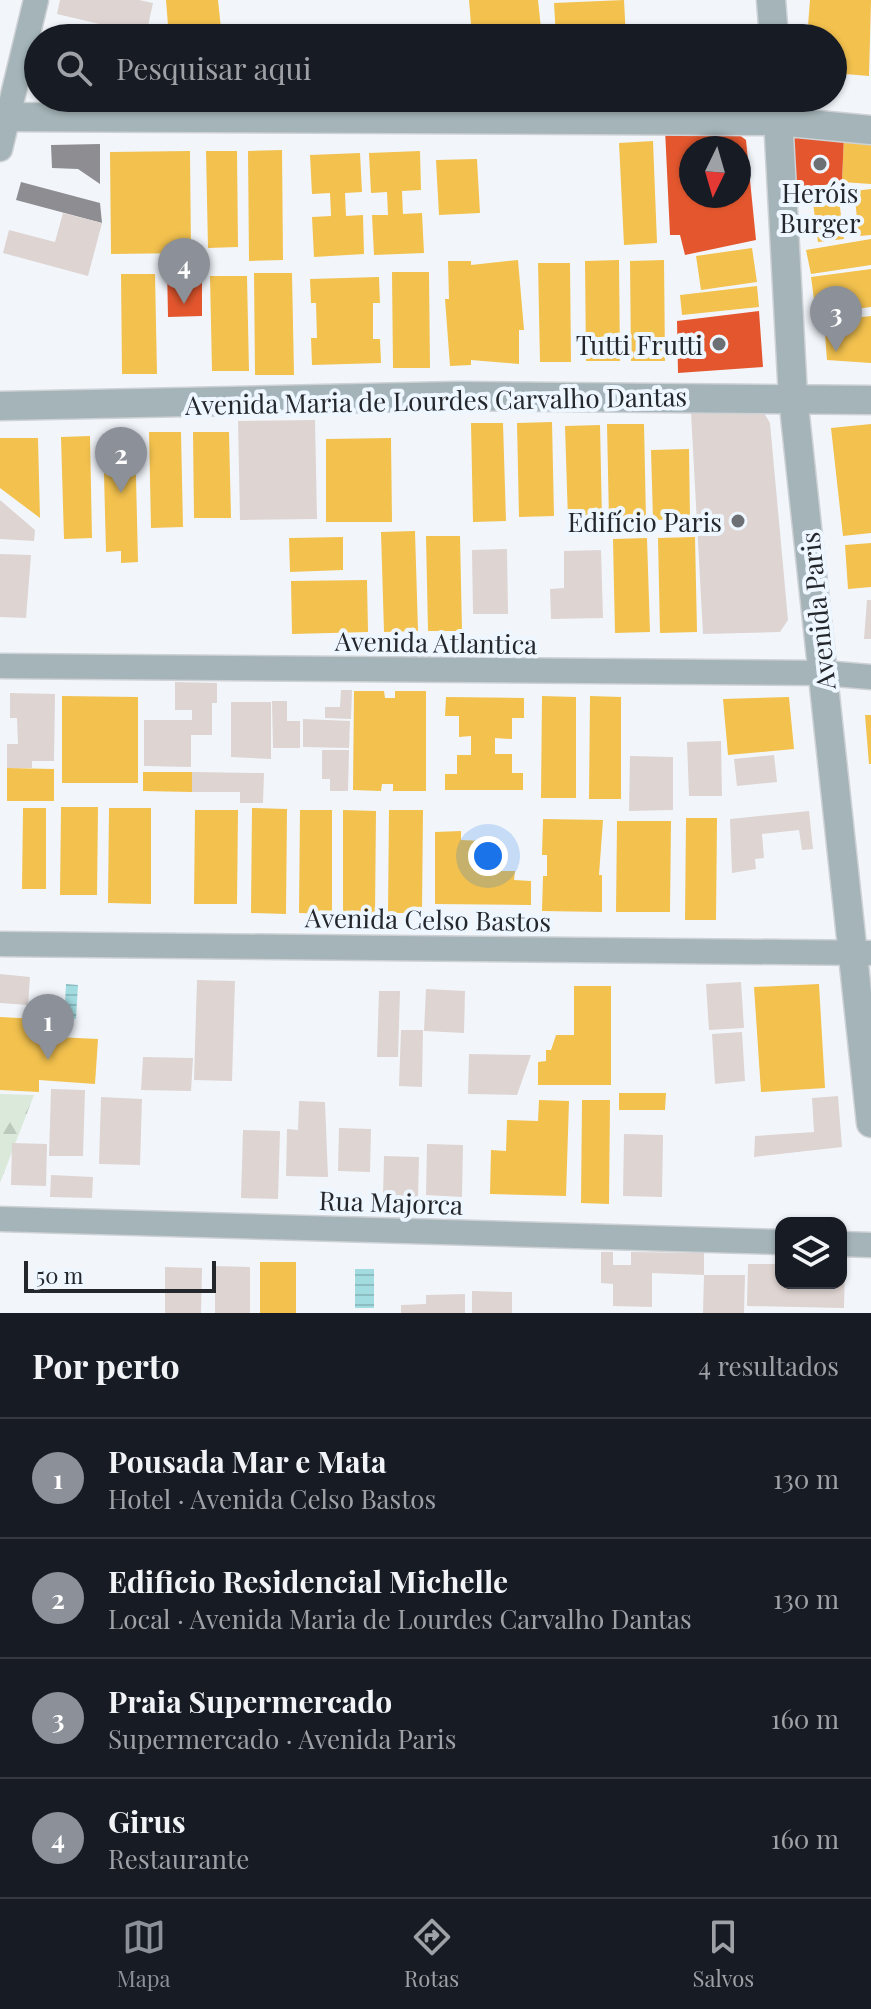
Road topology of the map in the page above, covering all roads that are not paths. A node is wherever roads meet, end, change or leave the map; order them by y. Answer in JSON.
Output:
{"nodes":[{"id":1,"x":36,"y":0,"type":"edge"},
{"id":2,"x":771,"y":0,"type":"edge"},
{"id":3,"x":29,"y":24,"type":"edge"},
{"id":4,"x":773,"y":24,"type":"edge"},
{"id":5,"x":24,"y":44,"type":"edge"},
{"id":6,"x":487,"y":112,"type":"edge"},
{"id":7,"x":777,"y":112,"type":"edge"},
{"id":8,"x":790,"y":112,"type":"edge"},
{"id":9,"x":4,"y":117,"type":"edge"},
{"id":10,"x":871,"y":130,"type":"edge"},
{"id":11,"x":0,"y":149,"type":"edge"},
{"id":12,"x":793,"y":397,"type":"junction"},
{"id":13,"x":871,"y":400,"type":"edge"},
{"id":14,"x":0,"y":406,"type":"edge"},
{"id":15,"x":0,"y":666,"type":"edge"},
{"id":16,"x":824,"y":673,"type":"junction"},
{"id":17,"x":871,"y":677,"type":"edge"},
{"id":18,"x":0,"y":944,"type":"edge"},
{"id":19,"x":863,"y":952,"type":"edge"},
{"id":20,"x":871,"y":1123,"type":"edge"},
{"id":21,"x":0,"y":1219,"type":"edge"},
{"id":22,"x":775,"y":1242,"type":"edge"},
{"id":23,"x":847,"y":1244,"type":"edge"},
{"id":24,"x":871,"y":1245,"type":"edge"}],
"edges":[{"from":1,"to":3,"type":"street"},
{"from":2,"to":4,"type":"street"},
{"from":5,"to":9,"type":"street"},
{"from":6,"to":9,"type":"street"},
{"from":7,"to":12,"type":"street","name":"Avenida Paris"},
{"from":8,"to":10,"type":"street"},
{"from":9,"to":11,"type":"street"},
{"from":12,"to":13,"type":"street","name":"Avenida Maria de Lourdes Carvalho Dantas"},
{"from":12,"to":14,"type":"street","name":"Avenida Maria de Lourdes Carvalho Dantas"},
{"from":12,"to":16,"type":"street","name":"Avenida Paris"},
{"from":15,"to":16,"type":"street","name":"Avenida Atlantica"},
{"from":16,"to":17,"type":"street","name":"Avenida Atlantica"},
{"from":16,"to":19,"type":"street","name":"Avenida Paris"},
{"from":18,"to":19,"type":"street","name":"Avenida Celso Bastos"},
{"from":19,"to":20,"type":"street","name":"Avenida Paris"},
{"from":21,"to":22,"type":"street","name":"Rua Majorca"},
{"from":23,"to":24,"type":"street"}]}
